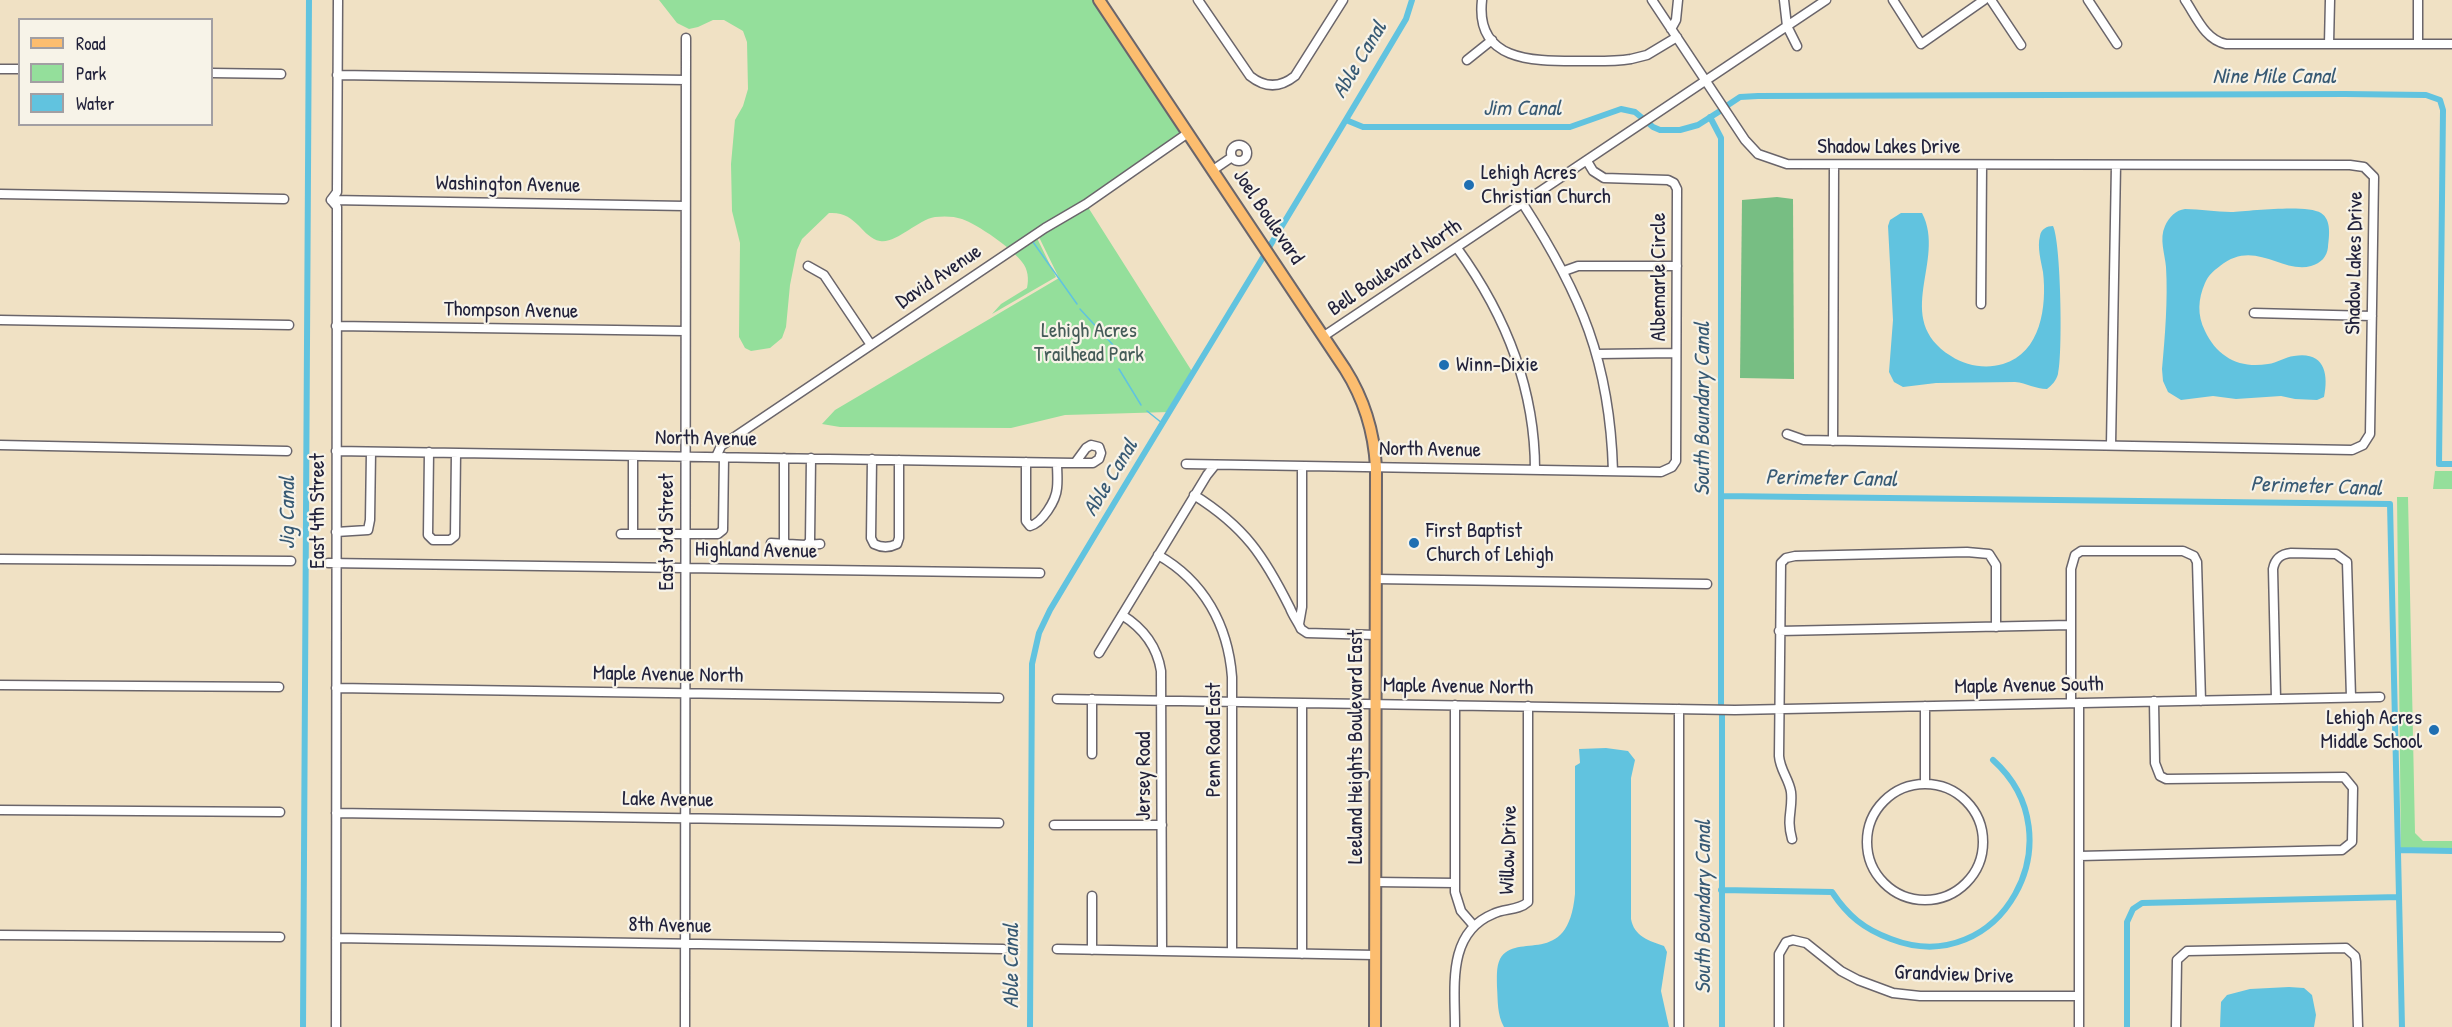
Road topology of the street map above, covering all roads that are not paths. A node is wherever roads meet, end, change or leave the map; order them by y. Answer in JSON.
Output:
{"nodes":[{"id":1,"x":338,"y":0,"type":"edge"},
{"id":2,"x":1099,"y":0,"type":"edge"},
{"id":3,"x":1198,"y":0,"type":"edge"},
{"id":4,"x":1343,"y":0,"type":"edge"},
{"id":5,"x":1482,"y":0,"type":"edge"},
{"id":6,"x":1652,"y":0,"type":"edge"},
{"id":7,"x":1678,"y":0,"type":"edge"},
{"id":8,"x":1784,"y":0,"type":"edge"},
{"id":9,"x":1826,"y":0,"type":"edge"},
{"id":10,"x":1893,"y":0,"type":"edge"},
{"id":11,"x":1984,"y":0,"type":"edge"},
{"id":12,"x":1991,"y":0,"type":"edge"},
{"id":13,"x":2088,"y":0,"type":"edge"},
{"id":14,"x":2185,"y":0,"type":"edge"},
{"id":15,"x":2330,"y":0,"type":"edge"},
{"id":16,"x":2418,"y":0,"type":"edge"},
{"id":17,"x":1787,"y":26,"type":"junction"},
{"id":18,"x":1671,"y":29,"type":"junction"},
{"id":19,"x":686,"y":38,"type":"dead end"},
{"id":20,"x":1677,"y":38,"type":"junction"},
{"id":21,"x":1492,"y":40,"type":"junction"},
{"id":22,"x":2117,"y":44,"type":"dead end"},
{"id":23,"x":2329,"y":44,"type":"junction"},
{"id":24,"x":2418,"y":44,"type":"junction"},
{"id":25,"x":2452,"y":44,"type":"edge"},
{"id":26,"x":2021,"y":45,"type":"dead end"},
{"id":27,"x":1797,"y":46,"type":"dead end"},
{"id":28,"x":1467,"y":60,"type":"dead end"},
{"id":29,"x":0,"y":69,"type":"edge"},
{"id":30,"x":18,"y":69,"type":"edge"},
{"id":31,"x":213,"y":73,"type":"edge"},
{"id":32,"x":281,"y":74,"type":"dead end"},
{"id":33,"x":337,"y":75,"type":"junction"},
{"id":34,"x":686,"y":80,"type":"junction"},
{"id":35,"x":1706,"y":81,"type":"junction"},
{"id":36,"x":1188,"y":133,"type":"junction"},
{"id":37,"x":1232,"y":157,"type":"dead end"},
{"id":38,"x":1587,"y":161,"type":"junction"},
{"id":39,"x":1834,"y":165,"type":"junction"},
{"id":40,"x":1982,"y":165,"type":"junction"},
{"id":41,"x":2116,"y":165,"type":"junction"},
{"id":42,"x":1213,"y":170,"type":"junction"},
{"id":43,"x":0,"y":194,"type":"edge"},
{"id":44,"x":284,"y":199,"type":"dead end"},
{"id":45,"x":331,"y":200,"type":"junction"},
{"id":46,"x":1523,"y":204,"type":"junction"},
{"id":47,"x":685,"y":206,"type":"junction"},
{"id":48,"x":1457,"y":248,"type":"junction"},
{"id":49,"x":808,"y":266,"type":"dead end"},
{"id":50,"x":1677,"y":266,"type":"junction"},
{"id":51,"x":1564,"y":271,"type":"junction"},
{"id":52,"x":1982,"y":304,"type":"dead end"},
{"id":53,"x":2254,"y":313,"type":"dead end"},
{"id":54,"x":2372,"y":316,"type":"junction"},
{"id":55,"x":0,"y":320,"type":"edge"},
{"id":56,"x":289,"y":325,"type":"dead end"},
{"id":57,"x":336,"y":326,"type":"junction"},
{"id":58,"x":685,"y":331,"type":"junction"},
{"id":59,"x":1324,"y":336,"type":"junction"},
{"id":60,"x":871,"y":345,"type":"junction"},
{"id":61,"x":1676,"y":353,"type":"junction"},
{"id":62,"x":1597,"y":354,"type":"junction"},
{"id":63,"x":1787,"y":434,"type":"dead end"},
{"id":64,"x":1833,"y":441,"type":"junction"},
{"id":65,"x":0,"y":445,"type":"edge"},
{"id":66,"x":2111,"y":445,"type":"junction"},
{"id":67,"x":287,"y":451,"type":"dead end"},
{"id":68,"x":336,"y":451,"type":"junction"},
{"id":69,"x":371,"y":452,"type":"junction"},
{"id":70,"x":429,"y":452,"type":"junction"},
{"id":71,"x":456,"y":453,"type":"junction"},
{"id":72,"x":633,"y":456,"type":"junction"},
{"id":73,"x":685,"y":457,"type":"junction"},
{"id":74,"x":720,"y":457,"type":"junction"},
{"id":75,"x":784,"y":458,"type":"junction"},
{"id":76,"x":811,"y":458,"type":"junction"},
{"id":77,"x":872,"y":459,"type":"junction"},
{"id":78,"x":899,"y":460,"type":"junction"},
{"id":79,"x":1026,"y":462,"type":"junction"},
{"id":80,"x":1057,"y":462,"type":"junction"},
{"id":81,"x":1076,"y":463,"type":"dead end"},
{"id":82,"x":1186,"y":464,"type":"dead end"},
{"id":83,"x":1215,"y":465,"type":"junction"},
{"id":84,"x":1302,"y":466,"type":"junction"},
{"id":85,"x":1376,"y":467,"type":"junction"},
{"id":86,"x":1672,"y":467,"type":"joint"},
{"id":87,"x":1535,"y":470,"type":"junction"},
{"id":88,"x":1613,"y":471,"type":"junction"},
{"id":89,"x":1194,"y":495,"type":"junction"},
{"id":90,"x":336,"y":532,"type":"junction"},
{"id":91,"x":621,"y":534,"type":"dead end"},
{"id":92,"x":633,"y":534,"type":"junction"},
{"id":93,"x":685,"y":535,"type":"junction"},
{"id":94,"x":771,"y":543,"type":"dead end"},
{"id":95,"x":786,"y":543,"type":"junction"},
{"id":96,"x":807,"y":544,"type":"junction"},
{"id":97,"x":820,"y":544,"type":"dead end"},
{"id":98,"x":906,"y":545,"type":"dead end"},
{"id":99,"x":893,"y":546,"type":"junction"},
{"id":100,"x":1158,"y":555,"type":"junction"},
{"id":101,"x":0,"y":559,"type":"edge"},
{"id":102,"x":291,"y":561,"type":"dead end"},
{"id":103,"x":332,"y":563,"type":"junction"},
{"id":104,"x":685,"y":568,"type":"junction"},
{"id":105,"x":1041,"y":573,"type":"dead end"},
{"id":106,"x":1376,"y":579,"type":"junction"},
{"id":107,"x":1707,"y":584,"type":"dead end"},
{"id":108,"x":1122,"y":615,"type":"junction"},
{"id":109,"x":1299,"y":624,"type":"junction"},
{"id":110,"x":2071,"y":625,"type":"junction"},
{"id":111,"x":1996,"y":627,"type":"junction"},
{"id":112,"x":1779,"y":631,"type":"junction"},
{"id":113,"x":1376,"y":635,"type":"junction"},
{"id":114,"x":1099,"y":653,"type":"dead end"},
{"id":115,"x":0,"y":685,"type":"edge"},
{"id":116,"x":279,"y":687,"type":"dead end"},
{"id":117,"x":336,"y":688,"type":"junction"},
{"id":118,"x":685,"y":693,"type":"junction"},
{"id":119,"x":2380,"y":697,"type":"dead end"},
{"id":120,"x":999,"y":698,"type":"dead end"},
{"id":121,"x":2351,"y":698,"type":"junction"},
{"id":122,"x":1057,"y":699,"type":"dead end"},
{"id":123,"x":1092,"y":699,"type":"junction"},
{"id":124,"x":2276,"y":699,"type":"junction"},
{"id":125,"x":1162,"y":700,"type":"junction"},
{"id":126,"x":2200,"y":701,"type":"junction"},
{"id":127,"x":1232,"y":702,"type":"junction"},
{"id":128,"x":2154,"y":702,"type":"junction"},
{"id":129,"x":1302,"y":703,"type":"junction"},
{"id":130,"x":2075,"y":703,"type":"junction"},
{"id":131,"x":1376,"y":704,"type":"junction"},
{"id":132,"x":1455,"y":705,"type":"junction"},
{"id":133,"x":1528,"y":706,"type":"junction"},
{"id":134,"x":1925,"y":706,"type":"junction"},
{"id":135,"x":1679,"y":709,"type":"junction"},
{"id":136,"x":1779,"y":709,"type":"junction"},
{"id":137,"x":1092,"y":754,"type":"dead end"},
{"id":138,"x":1925,"y":784,"type":"junction"},
{"id":139,"x":0,"y":810,"type":"edge"},
{"id":140,"x":280,"y":812,"type":"dead end"},
{"id":141,"x":336,"y":813,"type":"junction"},
{"id":142,"x":685,"y":818,"type":"junction"},
{"id":143,"x":999,"y":823,"type":"dead end"},
{"id":144,"x":1054,"y":825,"type":"dead end"},
{"id":145,"x":1162,"y":825,"type":"junction"},
{"id":146,"x":1792,"y":839,"type":"dead end"},
{"id":147,"x":2079,"y":856,"type":"junction"},
{"id":148,"x":1376,"y":882,"type":"junction"},
{"id":149,"x":1455,"y":883,"type":"junction"},
{"id":150,"x":1092,"y":896,"type":"dead end"},
{"id":151,"x":1474,"y":926,"type":"junction"},
{"id":152,"x":0,"y":935,"type":"edge"},
{"id":153,"x":280,"y":937,"type":"dead end"},
{"id":154,"x":336,"y":938,"type":"junction"},
{"id":155,"x":685,"y":944,"type":"junction"},
{"id":156,"x":1003,"y":949,"type":"dead end"},
{"id":157,"x":1057,"y":950,"type":"dead end"},
{"id":158,"x":1092,"y":950,"type":"junction"},
{"id":159,"x":1162,"y":951,"type":"junction"},
{"id":160,"x":1232,"y":952,"type":"junction"},
{"id":161,"x":1302,"y":954,"type":"junction"},
{"id":162,"x":1375,"y":955,"type":"junction"},
{"id":163,"x":2079,"y":996,"type":"junction"},
{"id":164,"x":336,"y":1027,"type":"edge"},
{"id":165,"x":685,"y":1027,"type":"edge"},
{"id":166,"x":1376,"y":1027,"type":"edge"},
{"id":167,"x":1455,"y":1027,"type":"edge"},
{"id":168,"x":1679,"y":1027,"type":"edge"},
{"id":169,"x":1779,"y":1027,"type":"edge"},
{"id":170,"x":2079,"y":1027,"type":"edge"},
{"id":171,"x":2176,"y":1027,"type":"edge"},
{"id":172,"x":2358,"y":1027,"type":"edge"}],
"edges":[{"from":1,"to":33,"type":"street","name":"East 4th Street"},
{"from":2,"to":36,"type":"main road","name":"Joel Boulevard"},
{"from":3,"to":4,"type":"street"},
{"from":5,"to":21,"type":"street"},
{"from":6,"to":18,"type":"street","name":"Shadow Lakes Drive"},
{"from":7,"to":18,"type":"street"},
{"from":8,"to":17,"type":"street"},
{"from":9,"to":17,"type":"street","name":"Bell Boulevard North"},
{"from":10,"to":11,"type":"street"},
{"from":12,"to":26,"type":"street"},
{"from":13,"to":22,"type":"street"},
{"from":14,"to":23,"type":"street"},
{"from":15,"to":23,"type":"street"},
{"from":16,"to":24,"type":"street"},
{"from":17,"to":27,"type":"street"},
{"from":17,"to":35,"type":"street","name":"Bell Boulevard North"},
{"from":18,"to":20,"type":"street","name":"Shadow Lakes Drive"},
{"from":19,"to":34,"type":"street","name":"East 3rd Street"},
{"from":20,"to":21,"type":"street"},
{"from":20,"to":35,"type":"street","name":"Shadow Lakes Drive"},
{"from":21,"to":28,"type":"street"},
{"from":23,"to":24,"type":"street"},
{"from":24,"to":25,"type":"street"},
{"from":29,"to":30,"type":"street"},
{"from":31,"to":32,"type":"street"},
{"from":33,"to":34,"type":"street"},
{"from":33,"to":45,"type":"street","name":"East 4th Street"},
{"from":34,"to":47,"type":"street","name":"East 3rd Street"},
{"from":35,"to":38,"type":"street","name":"Bell Boulevard North"},
{"from":35,"to":39,"type":"street","name":"Shadow Lakes Drive"},
{"from":36,"to":42,"type":"main road","name":"Joel Boulevard"},
{"from":36,"to":60,"type":"street","name":"David Avenue"},
{"from":37,"to":42,"type":"street"},
{"from":38,"to":46,"type":"street","name":"Bell Boulevard North"},
{"from":38,"to":50,"type":"street","name":"Albemarle Circle"},
{"from":39,"to":40,"type":"street","name":"Shadow Lakes Drive"},
{"from":39,"to":64,"type":"street"},
{"from":40,"to":41,"type":"street","name":"Shadow Lakes Drive"},
{"from":40,"to":52,"type":"street"},
{"from":41,"to":54,"type":"street","name":"Shadow Lakes Drive"},
{"from":41,"to":66,"type":"street"},
{"from":42,"to":59,"type":"main road","name":"Joel Boulevard"},
{"from":43,"to":44,"type":"street"},
{"from":45,"to":47,"type":"street","name":"Washington Avenue"},
{"from":45,"to":57,"type":"street","name":"East 4th Street"},
{"from":46,"to":48,"type":"street","name":"Bell Boulevard North"},
{"from":46,"to":51,"type":"street"},
{"from":47,"to":58,"type":"street","name":"East 3rd Street"},
{"from":48,"to":59,"type":"street","name":"Bell Boulevard North"},
{"from":48,"to":87,"type":"street"},
{"from":49,"to":60,"type":"street"},
{"from":50,"to":51,"type":"street"},
{"from":50,"to":61,"type":"street","name":"Albemarle Circle"},
{"from":51,"to":62,"type":"street"},
{"from":53,"to":54,"type":"street"},
{"from":54,"to":66,"type":"street","name":"Shadow Lakes Drive"},
{"from":55,"to":56,"type":"street"},
{"from":57,"to":58,"type":"street","name":"Thompson Avenue"},
{"from":57,"to":68,"type":"street","name":"East 4th Street"},
{"from":58,"to":73,"type":"street","name":"East 3rd Street"},
{"from":59,"to":85,"type":"main road","name":"Joel Boulevard"},
{"from":60,"to":74,"type":"street","name":"David Avenue"},
{"from":61,"to":62,"type":"street"},
{"from":61,"to":86,"type":"street","name":"Albemarle Circle"},
{"from":62,"to":88,"type":"street"},
{"from":63,"to":64,"type":"street","name":"Shadow Lakes Drive"},
{"from":64,"to":66,"type":"street","name":"Shadow Lakes Drive"},
{"from":65,"to":67,"type":"street"},
{"from":68,"to":69,"type":"street","name":"North Avenue"},
{"from":68,"to":90,"type":"street","name":"East 4th Street"},
{"from":69,"to":70,"type":"street","name":"North Avenue"},
{"from":69,"to":90,"type":"street"},
{"from":70,"to":71,"type":"street","name":"North Avenue"},
{"from":70,"to":71,"type":"street"},
{"from":71,"to":72,"type":"street","name":"North Avenue"},
{"from":72,"to":73,"type":"street","name":"North Avenue"},
{"from":72,"to":92,"type":"street"},
{"from":73,"to":74,"type":"street","name":"North Avenue"},
{"from":73,"to":93,"type":"street","name":"East 3rd Street"},
{"from":74,"to":75,"type":"street","name":"North Avenue"},
{"from":74,"to":93,"type":"street"},
{"from":75,"to":76,"type":"street","name":"North Avenue"},
{"from":75,"to":95,"type":"street"},
{"from":76,"to":77,"type":"street","name":"North Avenue"},
{"from":76,"to":96,"type":"street"},
{"from":77,"to":78,"type":"street","name":"North Avenue"},
{"from":77,"to":99,"type":"street"},
{"from":78,"to":79,"type":"street","name":"North Avenue"},
{"from":78,"to":99,"type":"street"},
{"from":79,"to":80,"type":"street","name":"North Avenue"},
{"from":79,"to":80,"type":"street"},
{"from":80,"to":81,"type":"street","name":"North Avenue"},
{"from":82,"to":83,"type":"street","name":"North Avenue"},
{"from":83,"to":84,"type":"street","name":"North Avenue"},
{"from":83,"to":89,"type":"street"},
{"from":84,"to":85,"type":"street","name":"North Avenue"},
{"from":84,"to":109,"type":"street"},
{"from":85,"to":87,"type":"street","name":"North Avenue"},
{"from":85,"to":106,"type":"main road","name":"Leeland Heights Boulevard East"},
{"from":86,"to":88,"type":"street","name":"North Avenue"},
{"from":87,"to":88,"type":"street","name":"North Avenue"},
{"from":89,"to":100,"type":"street"},
{"from":89,"to":109,"type":"street"},
{"from":90,"to":103,"type":"street","name":"East 4th Street"},
{"from":91,"to":92,"type":"street"},
{"from":92,"to":93,"type":"street"},
{"from":93,"to":104,"type":"street","name":"East 3rd Street"},
{"from":94,"to":95,"type":"street"},
{"from":95,"to":96,"type":"street"},
{"from":96,"to":97,"type":"street"},
{"from":98,"to":99,"type":"street"},
{"from":100,"to":108,"type":"street"},
{"from":100,"to":127,"type":"street","name":"Penn Road East"},
{"from":101,"to":102,"type":"street"},
{"from":103,"to":104,"type":"street","name":"Highland Avenue"},
{"from":103,"to":117,"type":"street","name":"East 4th Street"},
{"from":104,"to":105,"type":"street","name":"Highland Avenue"},
{"from":104,"to":118,"type":"street","name":"East 3rd Street"},
{"from":106,"to":107,"type":"street"},
{"from":106,"to":113,"type":"main road","name":"Leeland Heights Boulevard East"},
{"from":108,"to":114,"type":"street"},
{"from":108,"to":125,"type":"street","name":"Jersey Road"},
{"from":109,"to":113,"type":"street"},
{"from":110,"to":111,"type":"street"},
{"from":110,"to":126,"type":"street"},
{"from":110,"to":130,"type":"street"},
{"from":111,"to":112,"type":"street"},
{"from":111,"to":112,"type":"street"},
{"from":112,"to":136,"type":"street"},
{"from":113,"to":131,"type":"main road","name":"Leeland Heights Boulevard East"},
{"from":115,"to":116,"type":"street"},
{"from":117,"to":118,"type":"street","name":"Maple Avenue North"},
{"from":117,"to":141,"type":"street","name":"East 4th Street"},
{"from":118,"to":120,"type":"street","name":"Maple Avenue North"},
{"from":118,"to":142,"type":"street","name":"East 3rd Street"},
{"from":119,"to":121,"type":"street","name":"Maple Avenue South"},
{"from":121,"to":124,"type":"street","name":"Maple Avenue South"},
{"from":121,"to":124,"type":"street"},
{"from":122,"to":123,"type":"street","name":"Maple Avenue North"},
{"from":123,"to":125,"type":"street","name":"Maple Avenue North"},
{"from":123,"to":137,"type":"street"},
{"from":124,"to":126,"type":"street","name":"Maple Avenue South"},
{"from":125,"to":127,"type":"street","name":"Maple Avenue North"},
{"from":125,"to":145,"type":"street","name":"Jersey Road"},
{"from":126,"to":128,"type":"street","name":"Maple Avenue South"},
{"from":127,"to":129,"type":"street","name":"Maple Avenue North"},
{"from":127,"to":160,"type":"street","name":"Penn Road East"},
{"from":128,"to":130,"type":"street","name":"Maple Avenue South"},
{"from":128,"to":147,"type":"street"},
{"from":129,"to":131,"type":"street","name":"Maple Avenue North"},
{"from":129,"to":161,"type":"street"},
{"from":130,"to":134,"type":"street","name":"Maple Avenue South"},
{"from":130,"to":147,"type":"street"},
{"from":131,"to":132,"type":"street","name":"Maple Avenue North"},
{"from":131,"to":148,"type":"main road","name":"Leeland Heights Boulevard East"},
{"from":132,"to":133,"type":"street","name":"Maple Avenue North"},
{"from":132,"to":149,"type":"street"},
{"from":133,"to":135,"type":"street","name":"Maple Avenue North"},
{"from":133,"to":151,"type":"street","name":"Willow Drive"},
{"from":134,"to":136,"type":"street","name":"Maple Avenue South"},
{"from":134,"to":138,"type":"street"},
{"from":135,"to":136,"type":"street","name":"Maple Avenue South"},
{"from":135,"to":168,"type":"street"},
{"from":136,"to":146,"type":"street"},
{"from":138,"to":138,"type":"street"},
{"from":139,"to":140,"type":"street"},
{"from":141,"to":142,"type":"street","name":"Lake Avenue"},
{"from":141,"to":154,"type":"street","name":"East 4th Street"},
{"from":142,"to":143,"type":"street","name":"Lake Avenue"},
{"from":142,"to":155,"type":"street","name":"East 3rd Street"},
{"from":144,"to":145,"type":"street"},
{"from":145,"to":159,"type":"street","name":"Jersey Road"},
{"from":147,"to":163,"type":"street"},
{"from":148,"to":149,"type":"street"},
{"from":148,"to":162,"type":"main road","name":"Leeland Heights Boulevard East"},
{"from":149,"to":151,"type":"street"},
{"from":150,"to":158,"type":"street"},
{"from":151,"to":167,"type":"street"},
{"from":152,"to":153,"type":"street"},
{"from":154,"to":155,"type":"street","name":"8th Avenue"},
{"from":154,"to":164,"type":"street","name":"East 4th Street"},
{"from":155,"to":156,"type":"street","name":"8th Avenue"},
{"from":155,"to":165,"type":"street","name":"East 3rd Street"},
{"from":157,"to":158,"type":"street"},
{"from":158,"to":159,"type":"street"},
{"from":159,"to":160,"type":"street"},
{"from":160,"to":161,"type":"street"},
{"from":161,"to":162,"type":"street"},
{"from":162,"to":166,"type":"main road","name":"Leeland Heights Boulevard East"},
{"from":163,"to":169,"type":"street","name":"Grandview Drive"},
{"from":163,"to":170,"type":"street"},
{"from":171,"to":172,"type":"street"}]}
